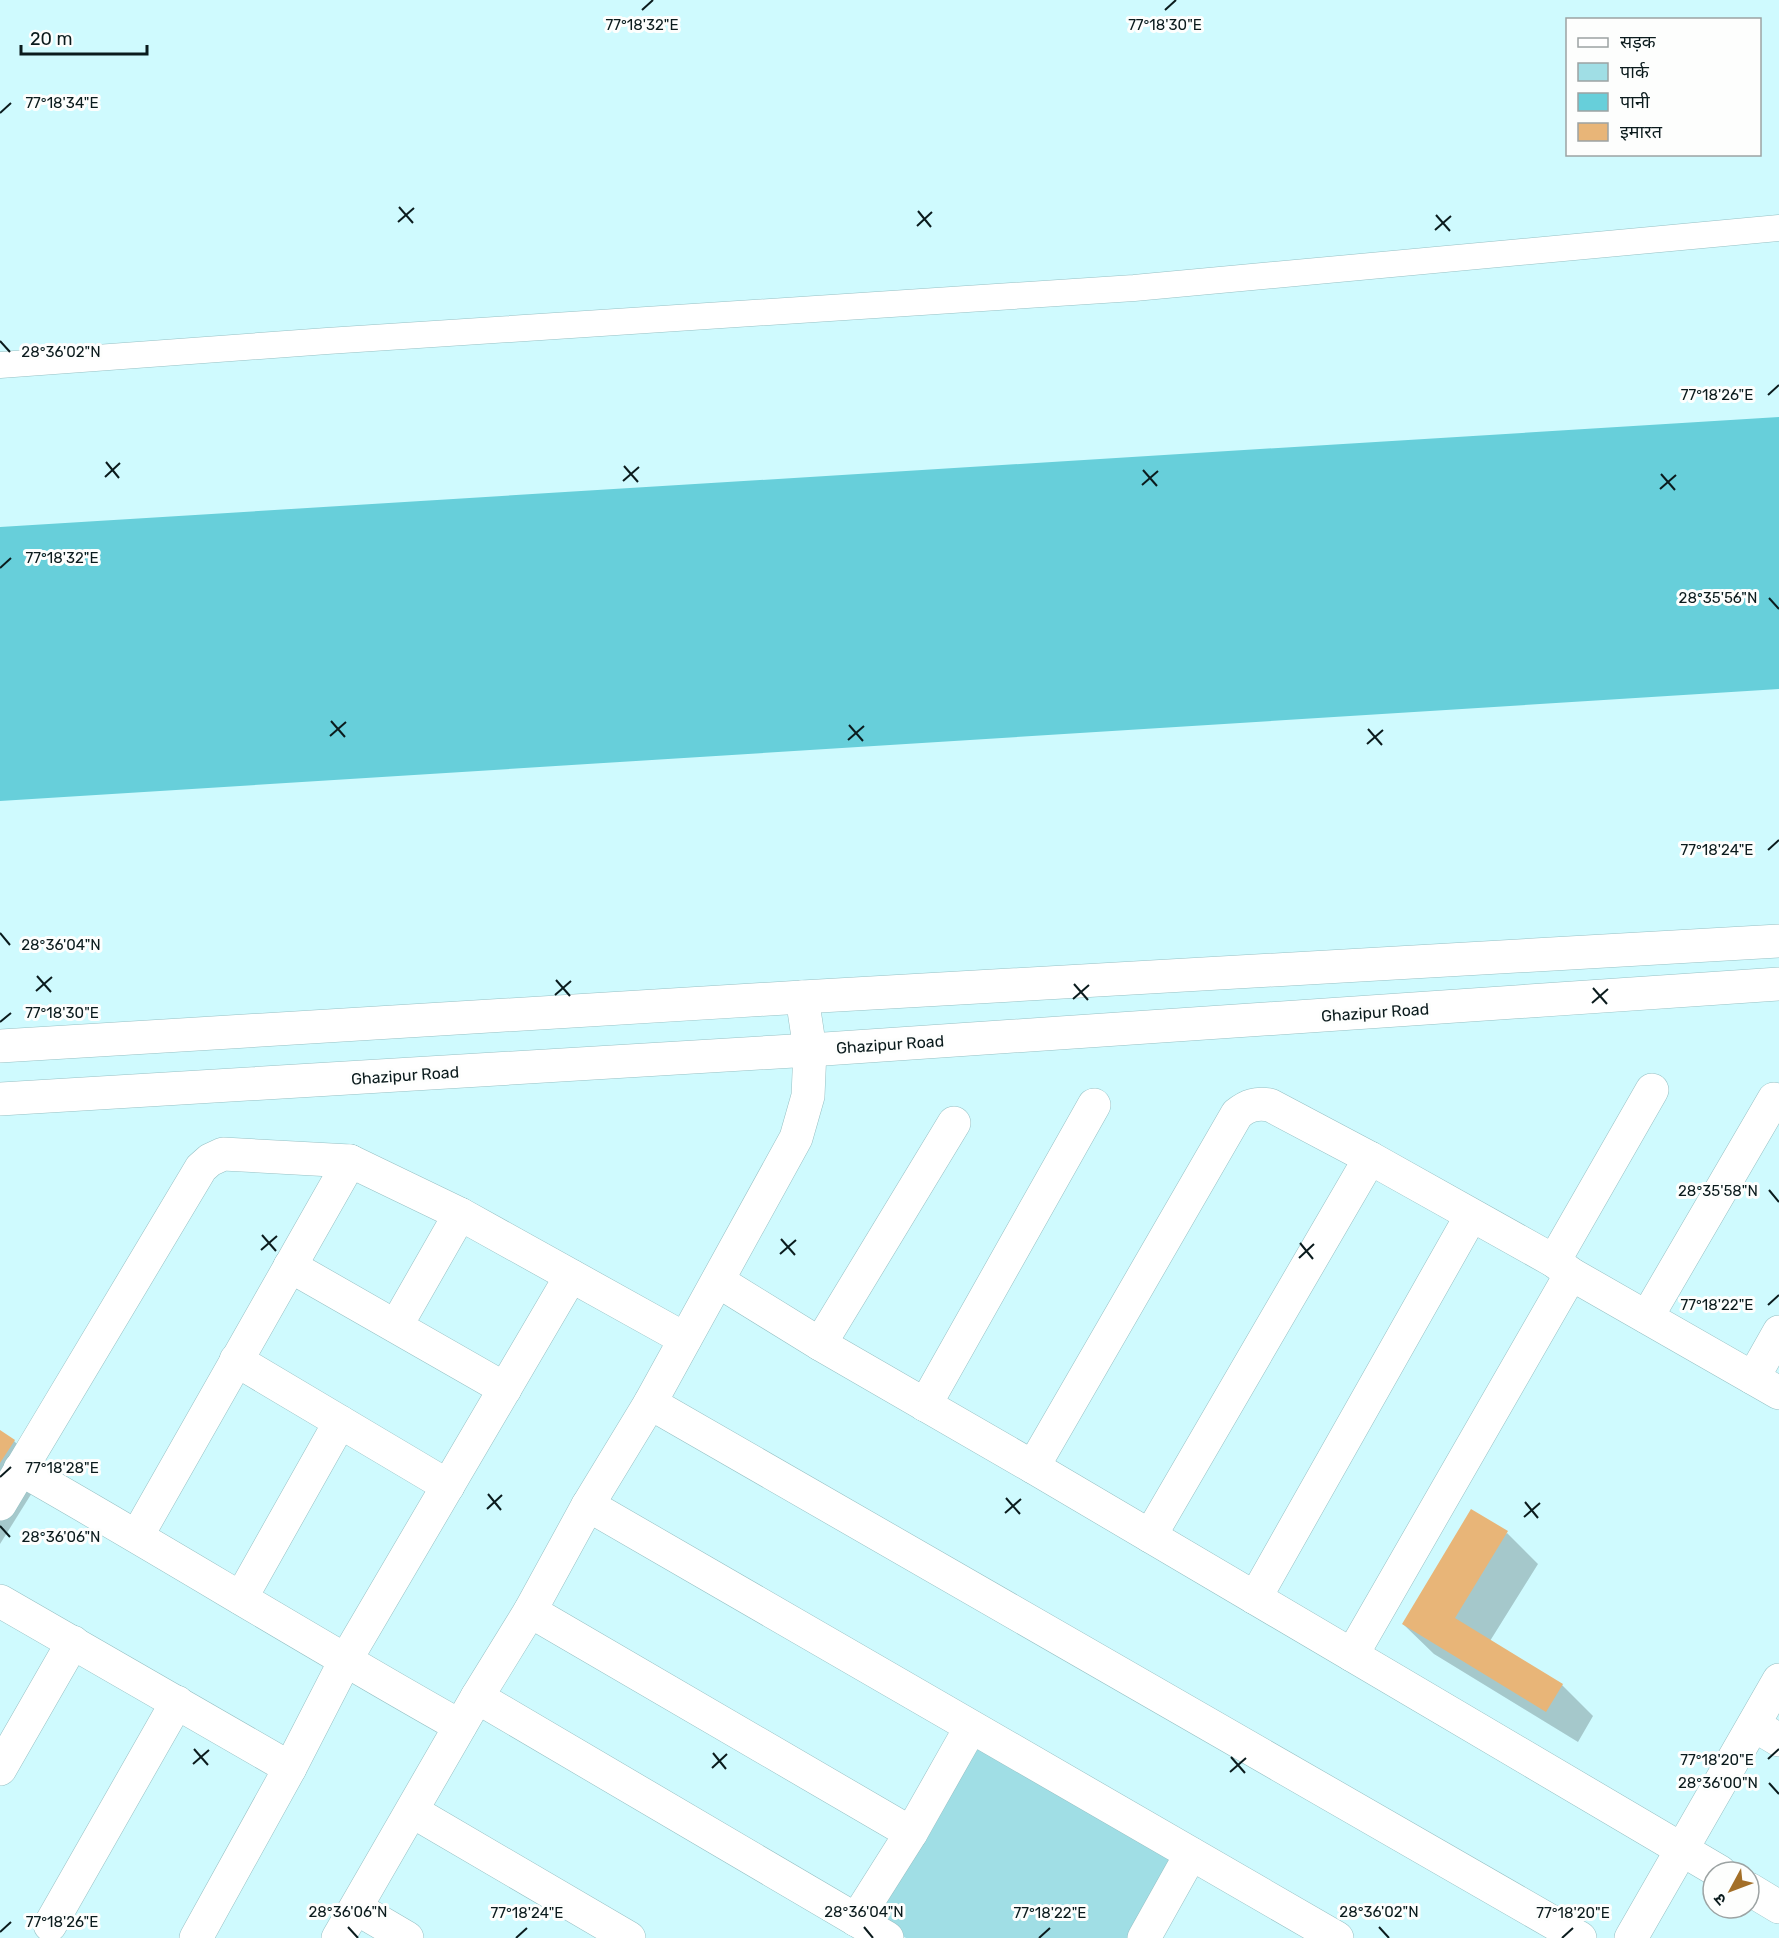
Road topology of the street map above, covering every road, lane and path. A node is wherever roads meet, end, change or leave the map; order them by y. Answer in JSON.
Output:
{"nodes":[{"id":1,"x":1779,"y":228,"type":"edge"},
{"id":2,"x":0,"y":365,"type":"edge"},
{"id":3,"x":1779,"y":941,"type":"edge"},
{"id":4,"x":1779,"y":984,"type":"edge"},
{"id":5,"x":802,"y":997,"type":"junction"},
{"id":6,"x":0,"y":1046,"type":"edge"},
{"id":7,"x":810,"y":1050,"type":"junction"},
{"id":8,"x":1652,"y":1090,"type":"dead end"},
{"id":9,"x":0,"y":1099,"type":"edge"},
{"id":10,"x":1774,"y":1099,"type":"dead end"},
{"id":11,"x":1094,"y":1105,"type":"dead end"},
{"id":12,"x":954,"y":1124,"type":"dead end"},
{"id":13,"x":1370,"y":1158,"type":"junction"},
{"id":14,"x":350,"y":1161,"type":"junction"},
{"id":15,"x":460,"y":1214,"type":"junction"},
{"id":16,"x":1471,"y":1216,"type":"junction"},
{"id":17,"x":290,"y":1266,"type":"junction"},
{"id":18,"x":1562,"y":1267,"type":"junction"},
{"id":19,"x":571,"y":1276,"type":"junction"},
{"id":20,"x":718,"y":1281,"type":"junction"},
{"id":21,"x":1647,"y":1317,"type":"junction"},
{"id":22,"x":396,"y":1326,"type":"junction"},
{"id":23,"x":1779,"y":1332,"type":"edge"},
{"id":24,"x":684,"y":1339,"type":"junction"},
{"id":25,"x":820,"y":1344,"type":"junction"},
{"id":26,"x":236,"y":1360,"type":"junction"},
{"id":27,"x":1766,"y":1386,"type":"edge"},
{"id":28,"x":505,"y":1389,"type":"junction"},
{"id":29,"x":650,"y":1403,"type":"junction"},
{"id":30,"x":925,"y":1405,"type":"junction"},
{"id":31,"x":340,"y":1422,"type":"junction"},
{"id":32,"x":1033,"y":1467,"type":"junction"},
{"id":33,"x":20,"y":1469,"type":"junction"},
{"id":34,"x":448,"y":1486,"type":"junction"},
{"id":35,"x":0,"y":1504,"type":"edge"},
{"id":36,"x":588,"y":1505,"type":"junction"},
{"id":37,"x":137,"y":1536,"type":"junction"},
{"id":38,"x":1150,"y":1536,"type":"junction"},
{"id":39,"x":241,"y":1598,"type":"junction"},
{"id":40,"x":1255,"y":1598,"type":"junction"},
{"id":41,"x":0,"y":1601,"type":"edge"},
{"id":42,"x":530,"y":1611,"type":"junction"},
{"id":43,"x":73,"y":1642,"type":"junction"},
{"id":44,"x":1352,"y":1655,"type":"junction"},
{"id":45,"x":345,"y":1661,"type":"junction"},
{"id":46,"x":1779,"y":1680,"type":"edge"},
{"id":47,"x":477,"y":1697,"type":"junction"},
{"id":48,"x":177,"y":1702,"type":"junction"},
{"id":49,"x":460,"y":1726,"type":"junction"},
{"id":50,"x":971,"y":1726,"type":"junction"},
{"id":51,"x":1766,"y":1732,"type":"edge"},
{"id":52,"x":290,"y":1768,"type":"junction"},
{"id":53,"x":0,"y":1769,"type":"edge"},
{"id":54,"x":412,"y":1811,"type":"junction"},
{"id":55,"x":911,"y":1833,"type":"junction"},
{"id":56,"x":1682,"y":1849,"type":"junction"},
{"id":57,"x":1191,"y":1854,"type":"junction"},
{"id":58,"x":1701,"y":1860,"type":"edge"},
{"id":59,"x":1761,"y":1896,"type":"edge"},
{"id":60,"x":1779,"y":1907,"type":"edge"},
{"id":61,"x":356,"y":1908,"type":"junction"},
{"id":62,"x":856,"y":1920,"type":"junction"},
{"id":63,"x":50,"y":1925,"type":"dead end"},
{"id":64,"x":196,"y":1938,"type":"edge"},
{"id":65,"x":338,"y":1938,"type":"edge"},
{"id":66,"x":407,"y":1938,"type":"edge"},
{"id":67,"x":629,"y":1938,"type":"edge"},
{"id":68,"x":887,"y":1938,"type":"edge"},
{"id":69,"x":1144,"y":1938,"type":"edge"},
{"id":70,"x":1337,"y":1938,"type":"edge"},
{"id":71,"x":1580,"y":1938,"type":"edge"},
{"id":72,"x":1631,"y":1938,"type":"edge"}],
"edges":[{"from":1,"to":2,"type":"lane"},
{"from":3,"to":5,"type":"street"},
{"from":4,"to":7,"type":"street","name":"Ghazipur Road"},
{"from":5,"to":6,"type":"street"},
{"from":5,"to":7,"type":"street"},
{"from":7,"to":9,"type":"street","name":"Ghazipur Road"},
{"from":7,"to":20,"type":"street"},
{"from":8,"to":18,"type":"street"},
{"from":10,"to":21,"type":"street"},
{"from":11,"to":30,"type":"street"},
{"from":12,"to":25,"type":"street"},
{"from":13,"to":16,"type":"street"},
{"from":13,"to":32,"type":"street"},
{"from":13,"to":38,"type":"street"},
{"from":14,"to":15,"type":"street"},
{"from":14,"to":17,"type":"street"},
{"from":14,"to":33,"type":"street"},
{"from":15,"to":19,"type":"street"},
{"from":15,"to":22,"type":"street"},
{"from":16,"to":18,"type":"street"},
{"from":16,"to":40,"type":"street"},
{"from":17,"to":22,"type":"street"},
{"from":17,"to":26,"type":"street"},
{"from":18,"to":21,"type":"street"},
{"from":18,"to":44,"type":"street"},
{"from":19,"to":24,"type":"street"},
{"from":19,"to":28,"type":"street"},
{"from":20,"to":24,"type":"street"},
{"from":20,"to":25,"type":"street"},
{"from":21,"to":27,"type":"street"},
{"from":22,"to":28,"type":"street"},
{"from":23,"to":27,"type":"street"},
{"from":24,"to":29,"type":"street"},
{"from":25,"to":30,"type":"street"},
{"from":26,"to":31,"type":"street"},
{"from":26,"to":37,"type":"street"},
{"from":28,"to":34,"type":"street"},
{"from":29,"to":36,"type":"street"},
{"from":29,"to":71,"type":"street"},
{"from":30,"to":32,"type":"street"},
{"from":31,"to":34,"type":"street"},
{"from":31,"to":39,"type":"street"},
{"from":32,"to":38,"type":"street"},
{"from":33,"to":35,"type":"street"},
{"from":33,"to":37,"type":"street"},
{"from":34,"to":45,"type":"street"},
{"from":36,"to":42,"type":"street"},
{"from":36,"to":50,"type":"street"},
{"from":37,"to":39,"type":"street"},
{"from":38,"to":40,"type":"street"},
{"from":39,"to":45,"type":"street"},
{"from":40,"to":44,"type":"street"},
{"from":41,"to":43,"type":"street"},
{"from":42,"to":47,"type":"street"},
{"from":42,"to":55,"type":"street"},
{"from":43,"to":48,"type":"street"},
{"from":43,"to":53,"type":"street"},
{"from":44,"to":56,"type":"street"},
{"from":45,"to":49,"type":"street"},
{"from":45,"to":52,"type":"street"},
{"from":46,"to":51,"type":"street"},
{"from":47,"to":49,"type":"street"},
{"from":47,"to":62,"type":"street"},
{"from":48,"to":52,"type":"street"},
{"from":48,"to":63,"type":"street"},
{"from":49,"to":54,"type":"street"},
{"from":50,"to":55,"type":"street"},
{"from":50,"to":57,"type":"street"},
{"from":51,"to":56,"type":"street"},
{"from":52,"to":64,"type":"street"},
{"from":54,"to":61,"type":"street"},
{"from":54,"to":67,"type":"street"},
{"from":55,"to":62,"type":"street"},
{"from":56,"to":58,"type":"street"},
{"from":56,"to":72,"type":"street"},
{"from":57,"to":69,"type":"street"},
{"from":57,"to":70,"type":"street"},
{"from":59,"to":60,"type":"street"},
{"from":61,"to":65,"type":"street"},
{"from":61,"to":66,"type":"street"},
{"from":62,"to":68,"type":"street"}]}
